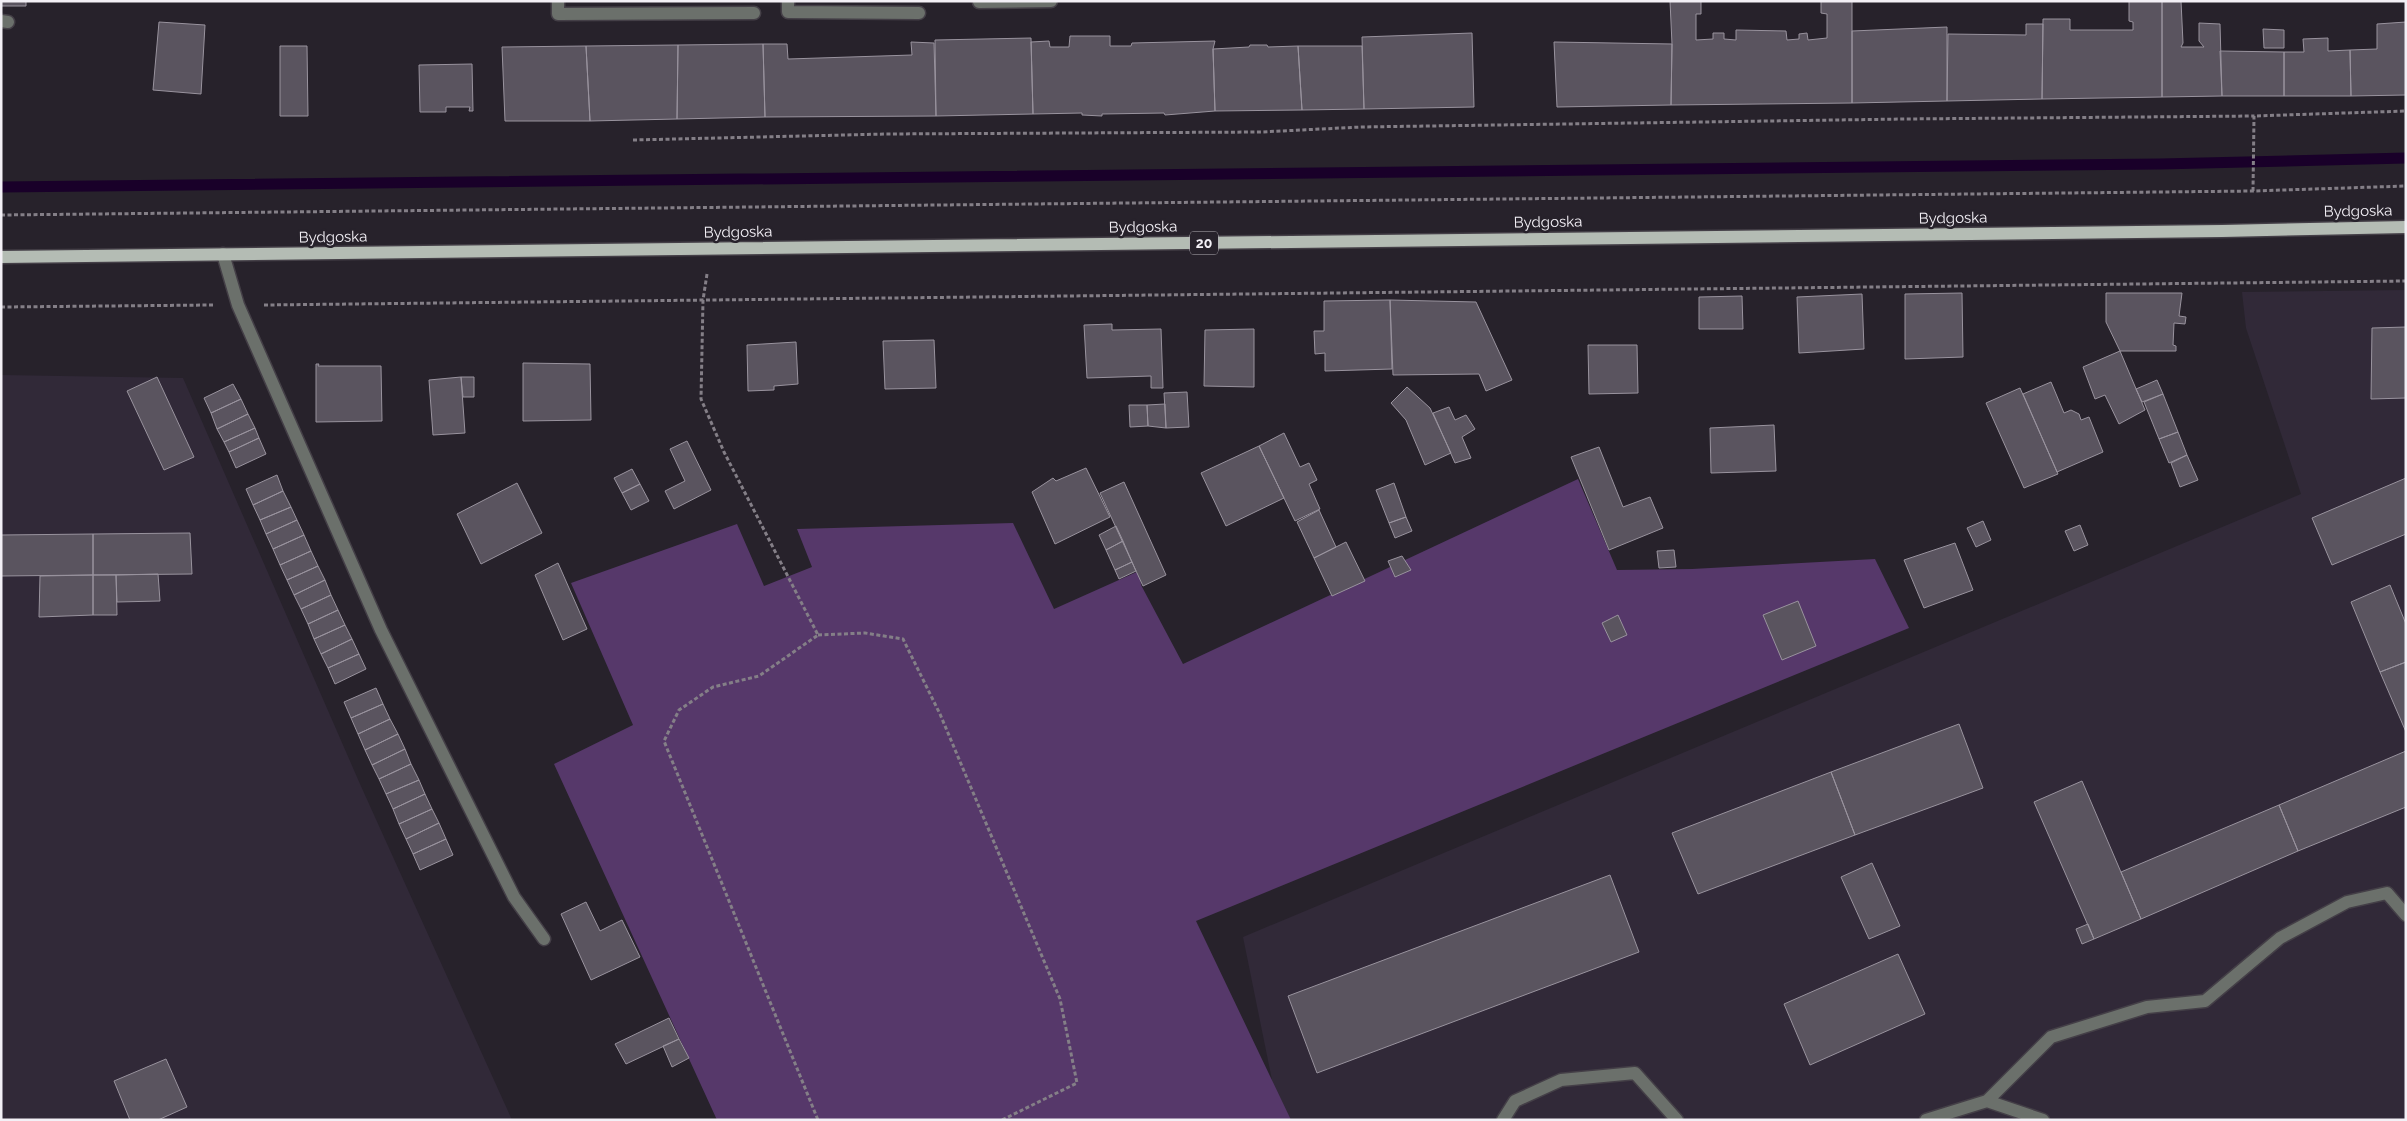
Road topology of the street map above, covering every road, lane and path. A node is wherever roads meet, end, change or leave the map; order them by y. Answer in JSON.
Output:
{"nodes":[{"id":1,"x":558,"y":1,"type":"edge"},
{"id":2,"x":788,"y":1,"type":"edge"},
{"id":3,"x":1051,"y":1,"type":"edge"},
{"id":4,"x":979,"y":2,"type":"edge"},
{"id":5,"x":754,"y":13,"type":"dead end"},
{"id":6,"x":919,"y":13,"type":"dead end"},
{"id":7,"x":2406,"y":111,"type":"edge"},
{"id":8,"x":2254,"y":116,"type":"junction"},
{"id":9,"x":633,"y":140,"type":"dead end"},
{"id":10,"x":2406,"y":186,"type":"edge"},
{"id":11,"x":2253,"y":191,"type":"junction"},
{"id":12,"x":1,"y":215,"type":"edge"},
{"id":13,"x":2406,"y":226,"type":"edge"},
{"id":14,"x":710,"y":248,"type":"junction"},
{"id":15,"x":223,"y":254,"type":"junction"},
{"id":16,"x":1,"y":257,"type":"edge"},
{"id":17,"x":2406,"y":282,"type":"edge"},
{"id":18,"x":703,"y":300,"type":"junction"},
{"id":19,"x":238,"y":305,"type":"junction"},
{"id":20,"x":1,"y":307,"type":"edge"},
{"id":21,"x":818,"y":635,"type":"junction"},
{"id":22,"x":2406,"y":915,"type":"edge"},
{"id":23,"x":544,"y":939,"type":"dead end"},
{"id":24,"x":1987,"y":1101,"type":"junction"},
{"id":25,"x":818,"y":1120,"type":"edge"},
{"id":26,"x":1002,"y":1120,"type":"edge"},
{"id":27,"x":1504,"y":1120,"type":"edge"},
{"id":28,"x":1677,"y":1120,"type":"edge"},
{"id":29,"x":1926,"y":1120,"type":"edge"},
{"id":30,"x":2043,"y":1120,"type":"edge"}],
"edges":[{"from":1,"to":5,"type":"street"},
{"from":2,"to":6,"type":"street"},
{"from":3,"to":4,"type":"street"},
{"from":7,"to":8,"type":"path"},
{"from":8,"to":9,"type":"path"},
{"from":8,"to":11,"type":"path"},
{"from":10,"to":11,"type":"path"},
{"from":11,"to":12,"type":"path"},
{"from":13,"to":14,"type":"main road","name":"Bydgoska","number":"20"},
{"from":14,"to":15,"type":"main road","name":"Bydgoska","number":"20"},
{"from":14,"to":18,"type":"path"},
{"from":15,"to":16,"type":"main road","name":"Bydgoska","number":"20"},
{"from":15,"to":19,"type":"street"},
{"from":17,"to":18,"type":"path"},
{"from":18,"to":19,"type":"path"},
{"from":18,"to":21,"type":"path"},
{"from":19,"to":20,"type":"path"},
{"from":19,"to":23,"type":"street"},
{"from":21,"to":25,"type":"path"},
{"from":21,"to":26,"type":"path"},
{"from":22,"to":24,"type":"street"},
{"from":24,"to":29,"type":"street"},
{"from":24,"to":30,"type":"street"},
{"from":27,"to":28,"type":"street"}]}
